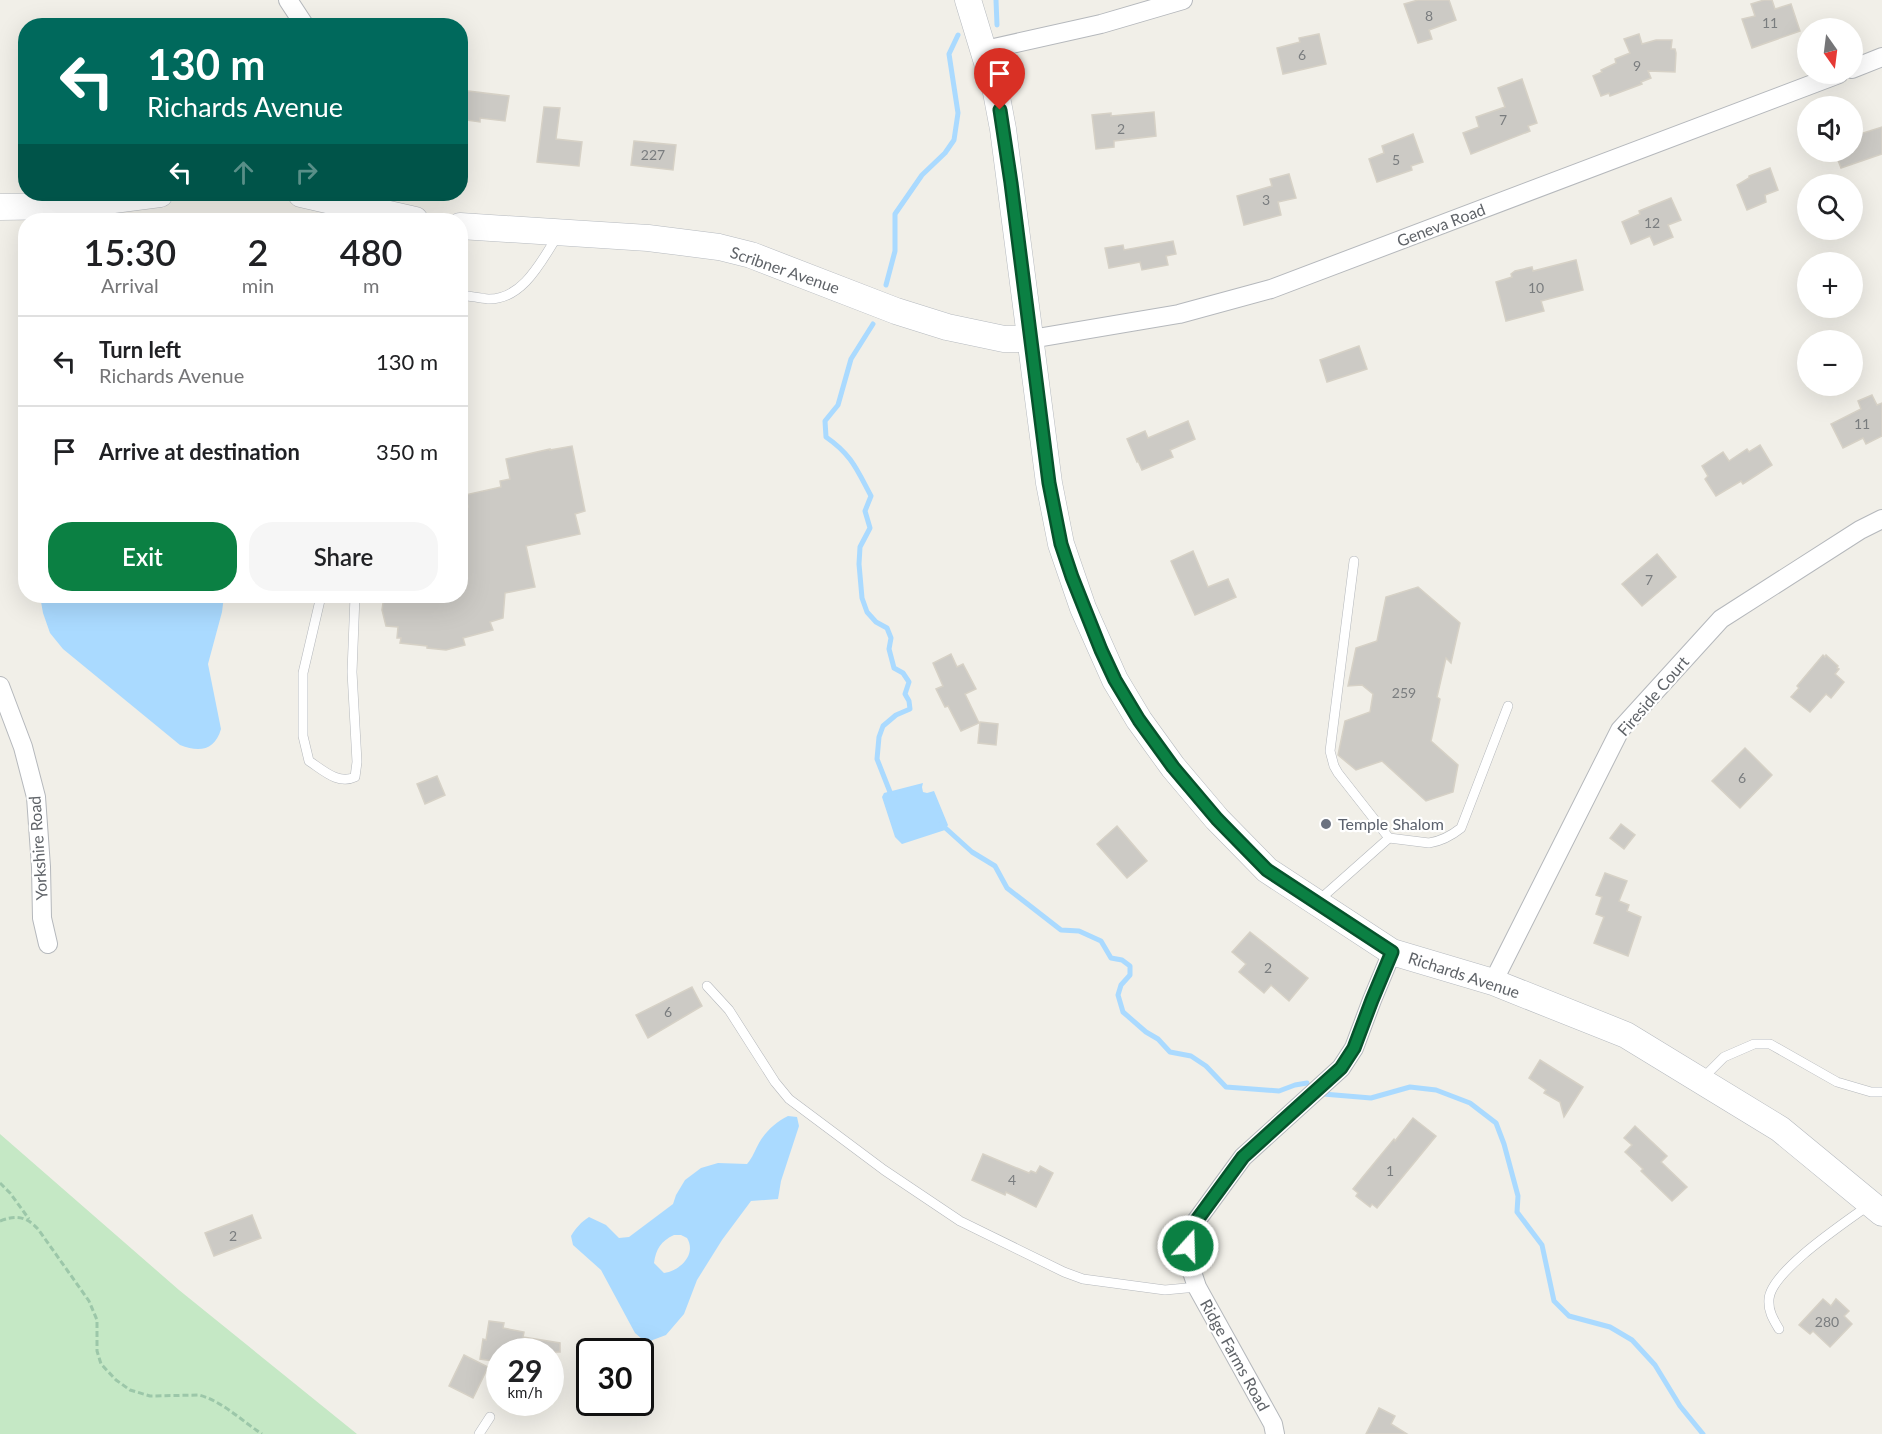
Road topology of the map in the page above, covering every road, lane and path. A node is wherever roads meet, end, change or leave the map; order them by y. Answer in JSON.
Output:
{"nodes":[{"id":1,"x":288,"y":0,"type":"edge"},
{"id":2,"x":968,"y":0,"type":"edge"},
{"id":3,"x":1183,"y":0,"type":"edge"},
{"id":4,"x":300,"y":18,"type":"edge"},
{"id":5,"x":985,"y":50,"type":"junction"},
{"id":6,"x":1882,"y":57,"type":"edge"},
{"id":7,"x":1863,"y":65,"type":"edge"},
{"id":8,"x":1813,"y":84,"type":"edge"},
{"id":9,"x":106,"y":201,"type":"edge"},
{"id":10,"x":334,"y":201,"type":"edge"},
{"id":11,"x":0,"y":207,"type":"edge"},
{"id":12,"x":381,"y":213,"type":"edge"},
{"id":13,"x":468,"y":226,"type":"edge"},
{"id":14,"x":559,"y":232,"type":"junction"},
{"id":15,"x":468,"y":296,"type":"edge"},
{"id":16,"x":1031,"y":339,"type":"junction"},
{"id":17,"x":1882,"y":519,"type":"edge"},
{"id":18,"x":1354,"y":561,"type":"dead end"},
{"id":19,"x":319,"y":603,"type":"edge"},
{"id":20,"x":355,"y":603,"type":"edge"},
{"id":21,"x":0,"y":686,"type":"edge"},
{"id":22,"x":1508,"y":706,"type":"dead end"},
{"id":23,"x":1389,"y":838,"type":"junction"},
{"id":24,"x":1317,"y":902,"type":"junction"},
{"id":25,"x":48,"y":944,"type":"dead end"},
{"id":26,"x":1392,"y":952,"type":"junction"},
{"id":27,"x":1493,"y":982,"type":"junction"},
{"id":28,"x":707,"y":986,"type":"dead end"},
{"id":29,"x":1701,"y":1080,"type":"junction"},
{"id":30,"x":1882,"y":1092,"type":"edge"},
{"id":31,"x":0,"y":1183,"type":"edge"},
{"id":32,"x":1876,"y":1208,"type":"edge"},
{"id":33,"x":0,"y":1221,"type":"edge"},
{"id":34,"x":31,"y":1221,"type":"junction"},
{"id":35,"x":1197,"y":1287,"type":"junction"},
{"id":36,"x":1779,"y":1329,"type":"dead end"},
{"id":37,"x":490,"y":1417,"type":"dead end"},
{"id":38,"x":262,"y":1434,"type":"edge"},
{"id":39,"x":479,"y":1434,"type":"edge"},
{"id":40,"x":1275,"y":1434,"type":"edge"}],
"edges":[{"from":1,"to":4,"type":"street"},
{"from":2,"to":5,"type":"street","name":"Richards Avenue"},
{"from":3,"to":5,"type":"street"},
{"from":5,"to":16,"type":"street","name":"Richards Avenue"},
{"from":6,"to":7,"type":"street"},
{"from":8,"to":16,"type":"street","name":"Geneva Road"},
{"from":9,"to":11,"type":"street"},
{"from":10,"to":12,"type":"street"},
{"from":13,"to":14,"type":"street","name":"Scribner Avenue"},
{"from":14,"to":15,"type":"lane"},
{"from":14,"to":16,"type":"street","name":"Scribner Avenue"},
{"from":16,"to":24,"type":"street","name":"Richards Avenue"},
{"from":17,"to":27,"type":"street","name":"Fireside Court"},
{"from":18,"to":23,"type":"lane"},
{"from":19,"to":20,"type":"lane"},
{"from":21,"to":25,"type":"street","name":"Yorkshire Road"},
{"from":22,"to":23,"type":"lane"},
{"from":23,"to":24,"type":"lane"},
{"from":24,"to":26,"type":"street","name":"Richards Avenue"},
{"from":26,"to":27,"type":"street","name":"Richards Avenue"},
{"from":26,"to":35,"type":"street","name":"Ridge Farms Road"},
{"from":27,"to":29,"type":"street","name":"Richards Avenue"},
{"from":28,"to":35,"type":"lane"},
{"from":29,"to":30,"type":"lane"},
{"from":29,"to":32,"type":"street","name":"Richards Avenue"},
{"from":31,"to":34,"type":"path"},
{"from":32,"to":36,"type":"lane"},
{"from":33,"to":34,"type":"path"},
{"from":34,"to":38,"type":"path"},
{"from":35,"to":40,"type":"street","name":"Ridge Farms Road"},
{"from":37,"to":39,"type":"lane"}]}
